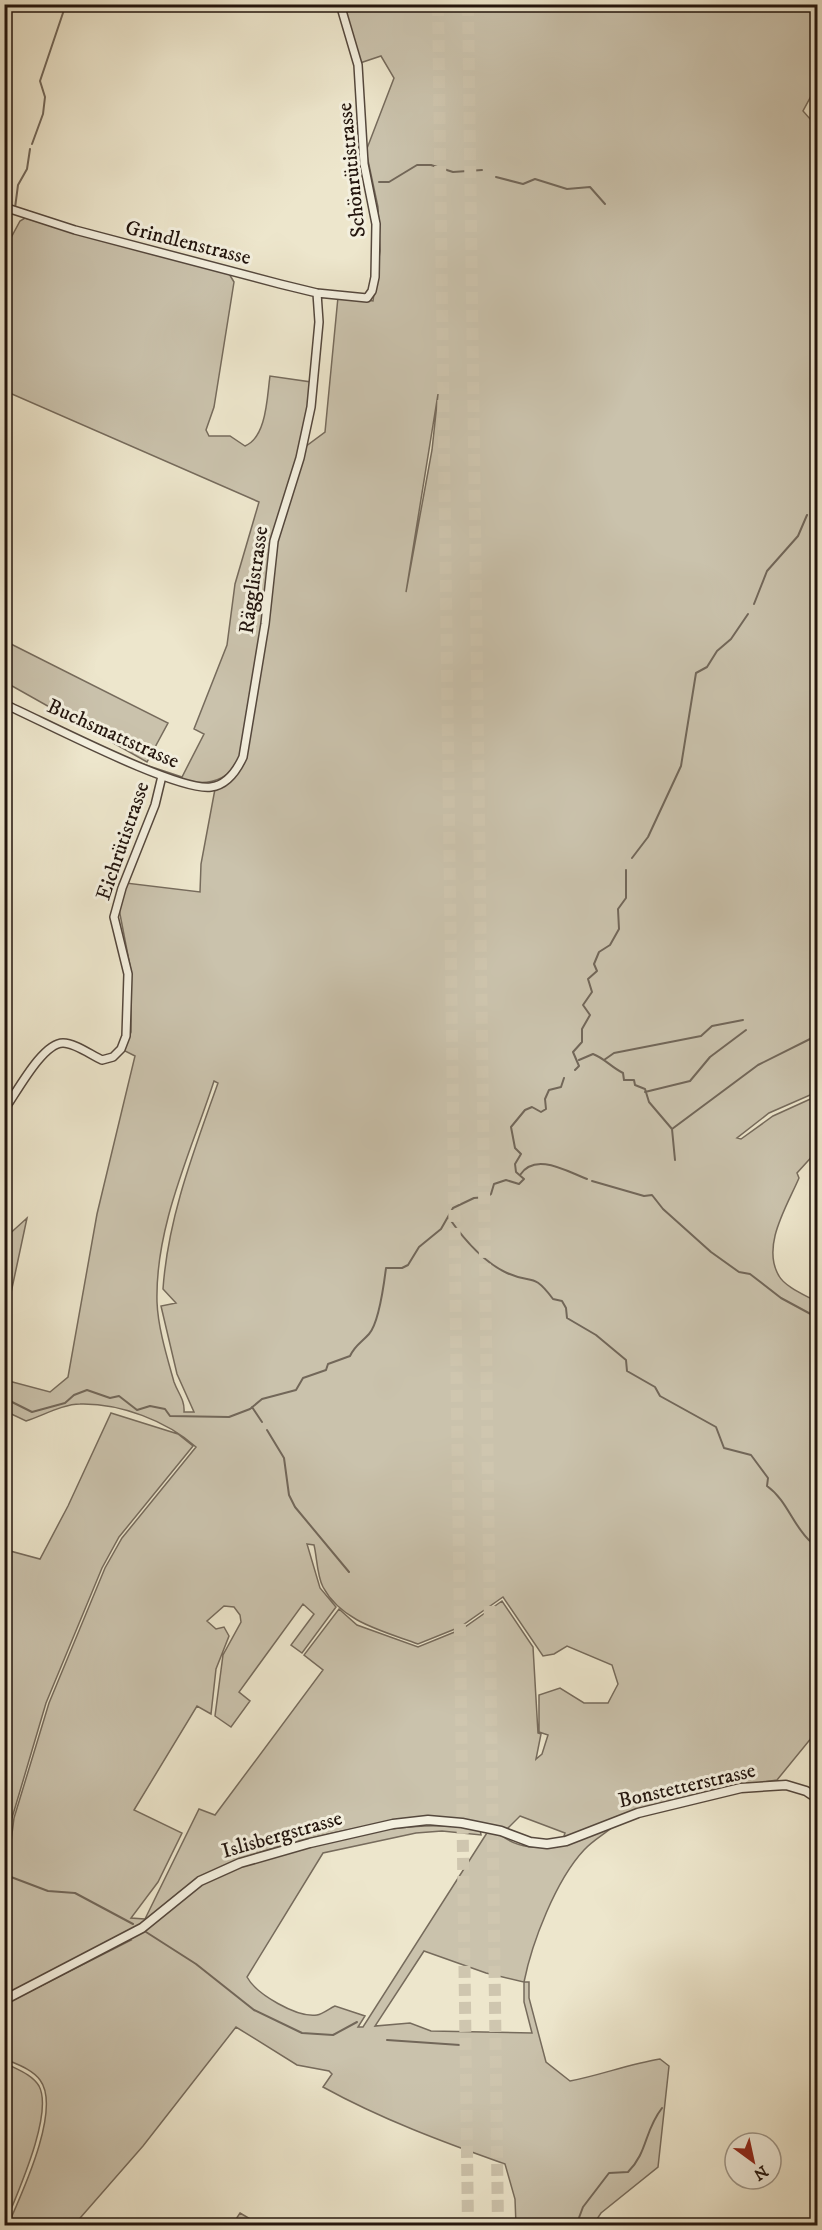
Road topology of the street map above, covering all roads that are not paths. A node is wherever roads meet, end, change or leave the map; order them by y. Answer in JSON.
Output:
{"nodes":[{"id":1,"x":340,"y":4,"type":"edge"},
{"id":2,"x":4,"y":207,"type":"edge"},
{"id":3,"x":317,"y":293,"type":"junction"},
{"id":4,"x":367,"y":298,"type":"joint"},
{"id":5,"x":4,"y":705,"type":"edge"},
{"id":6,"x":162,"y":776,"type":"junction"},
{"id":7,"x":210,"y":787,"type":"joint"},
{"id":8,"x":5,"y":1107,"type":"edge"},
{"id":9,"x":818,"y":1799,"type":"edge"},
{"id":10,"x":598,"y":1828,"type":"joint"},
{"id":11,"x":4,"y":2000,"type":"edge"}],
"edges":[{"from":1,"to":4,"type":"street","name":"Schönrütistrasse"},
{"from":2,"to":3,"type":"street","name":"Grindlenstrasse"},
{"from":3,"to":4,"type":"street","name":"Grindlenstrasse"},
{"from":3,"to":7,"type":"street","name":"Rägglistrasse"},
{"from":5,"to":6,"type":"street","name":"Buchsmattstrasse"},
{"from":6,"to":7,"type":"street","name":"Buchsmattstrasse"},
{"from":6,"to":8,"type":"street","name":"Eichrütistrasse"},
{"from":9,"to":10,"type":"street","name":"Bonstetterstrasse"},
{"from":10,"to":11,"type":"street","name":"Islisbergstrasse"}]}
